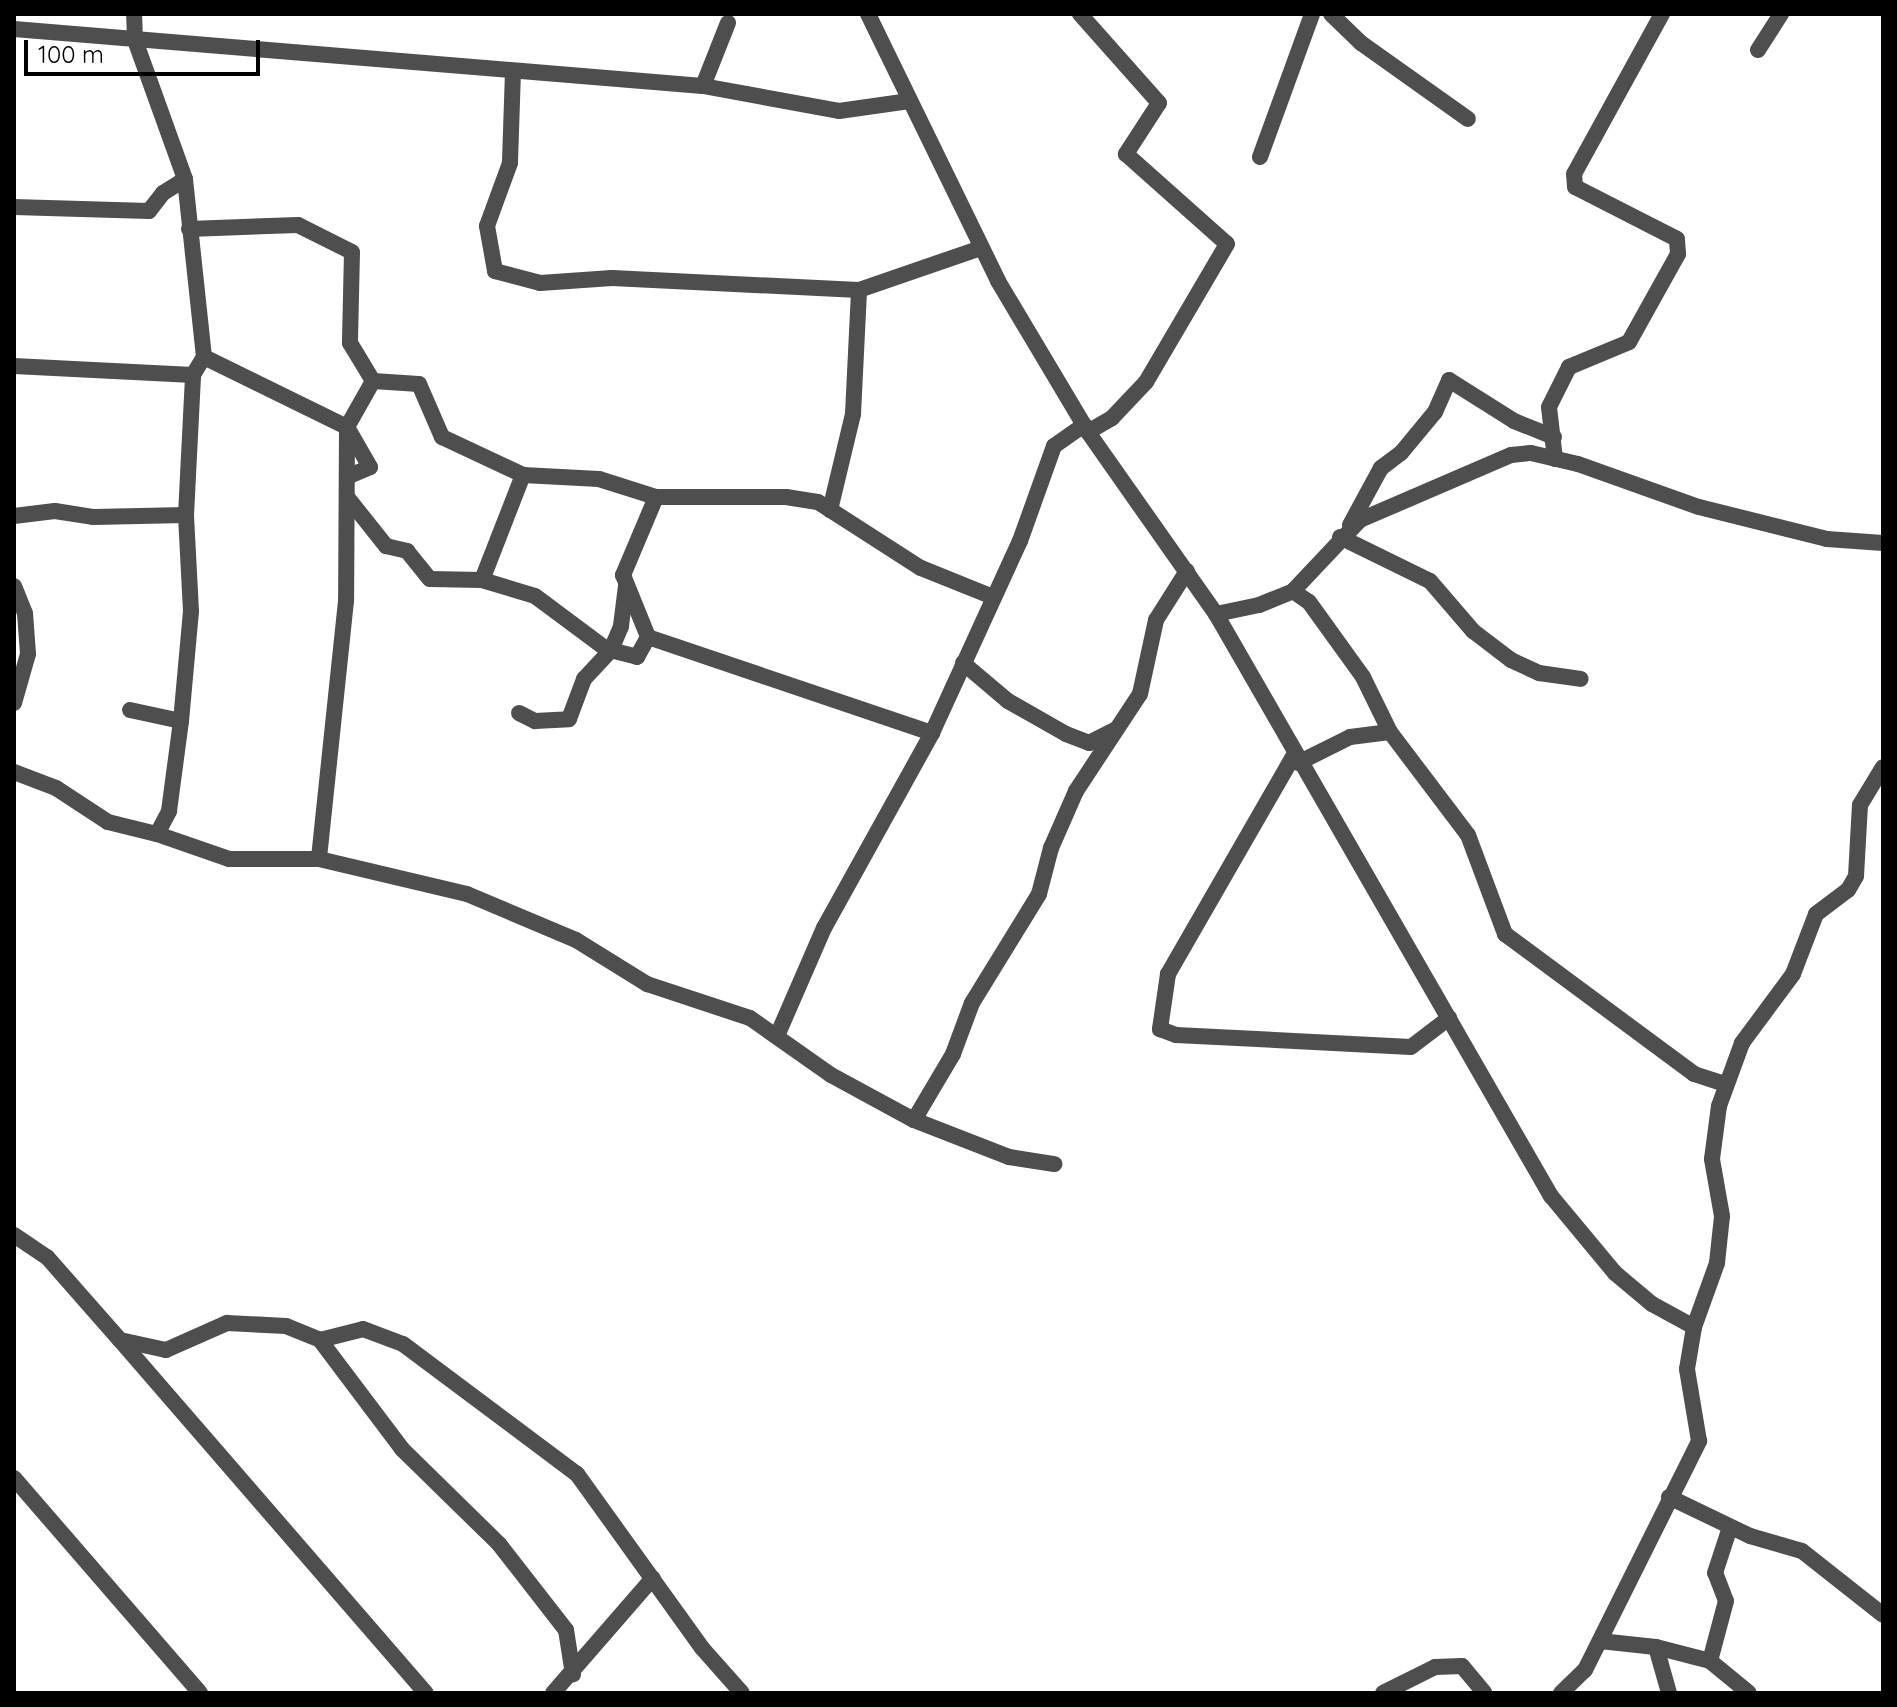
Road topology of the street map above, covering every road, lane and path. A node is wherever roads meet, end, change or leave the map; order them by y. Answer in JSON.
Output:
{"nodes":[{"id":1,"x":134,"y":14,"type":"edge"},
{"id":2,"x":868,"y":14,"type":"edge"},
{"id":3,"x":1080,"y":14,"type":"edge"},
{"id":4,"x":1312,"y":14,"type":"edge"},
{"id":5,"x":1331,"y":14,"type":"edge"},
{"id":6,"x":1662,"y":14,"type":"edge"},
{"id":7,"x":1781,"y":14,"type":"edge"},
{"id":8,"x":728,"y":23,"type":"dead end"},
{"id":9,"x":14,"y":29,"type":"edge"},
{"id":10,"x":135,"y":40,"type":"junction"},
{"id":11,"x":1758,"y":50,"type":"dead end"},
{"id":12,"x":513,"y":71,"type":"junction"},
{"id":13,"x":703,"y":86,"type":"junction"},
{"id":14,"x":909,"y":101,"type":"junction"},
{"id":15,"x":1468,"y":119,"type":"dead end"},
{"id":16,"x":1260,"y":157,"type":"dead end"},
{"id":17,"x":185,"y":179,"type":"junction"},
{"id":18,"x":14,"y":207,"type":"edge"},
{"id":19,"x":189,"y":229,"type":"junction"},
{"id":20,"x":981,"y":248,"type":"junction"},
{"id":21,"x":859,"y":290,"type":"junction"},
{"id":22,"x":204,"y":357,"type":"junction"},
{"id":23,"x":14,"y":366,"type":"edge"},
{"id":24,"x":193,"y":375,"type":"junction"},
{"id":25,"x":373,"y":381,"type":"junction"},
{"id":26,"x":1549,"y":407,"type":"junction"},
{"id":27,"x":1519,"y":423,"type":"junction"},
{"id":28,"x":347,"y":427,"type":"junction"},
{"id":29,"x":1086,"y":429,"type":"junction"},
{"id":30,"x":1554,"y":437,"type":"junction"},
{"id":31,"x":1555,"y":459,"type":"junction"},
{"id":32,"x":523,"y":475,"type":"junction"},
{"id":33,"x":347,"y":477,"type":"junction"},
{"id":34,"x":347,"y":497,"type":"junction"},
{"id":35,"x":656,"y":497,"type":"junction"},
{"id":36,"x":830,"y":510,"type":"junction"},
{"id":37,"x":186,"y":515,"type":"junction"},
{"id":38,"x":14,"y":519,"type":"edge"},
{"id":39,"x":1344,"y":532,"type":"junction"},
{"id":40,"x":1883,"y":543,"type":"edge"},
{"id":41,"x":1187,"y":571,"type":"junction"},
{"id":42,"x":482,"y":580,"type":"junction"},
{"id":43,"x":626,"y":583,"type":"junction"},
{"id":44,"x":14,"y":586,"type":"edge"},
{"id":45,"x":1293,"y":591,"type":"junction"},
{"id":46,"x":993,"y":597,"type":"junction"},
{"id":47,"x":1216,"y":614,"type":"junction"},
{"id":48,"x":648,"y":637,"type":"junction"},
{"id":49,"x":611,"y":650,"type":"junction"},
{"id":50,"x":963,"y":663,"type":"junction"},
{"id":51,"x":1581,"y":679,"type":"dead end"},
{"id":52,"x":14,"y":703,"type":"edge"},
{"id":53,"x":130,"y":710,"type":"dead end"},
{"id":54,"x":519,"y":713,"type":"dead end"},
{"id":55,"x":181,"y":721,"type":"junction"},
{"id":56,"x":1117,"y":729,"type":"junction"},
{"id":57,"x":1390,"y":732,"type":"junction"},
{"id":58,"x":932,"y":733,"type":"junction"},
{"id":59,"x":1296,"y":759,"type":"junction"},
{"id":60,"x":1883,"y":767,"type":"edge"},
{"id":61,"x":14,"y":772,"type":"edge"},
{"id":62,"x":157,"y":834,"type":"junction"},
{"id":63,"x":319,"y":859,"type":"junction"},
{"id":64,"x":1449,"y":1018,"type":"junction"},
{"id":65,"x":777,"y":1036,"type":"junction"},
{"id":66,"x":1725,"y":1084,"type":"junction"},
{"id":67,"x":914,"y":1120,"type":"junction"},
{"id":68,"x":1054,"y":1164,"type":"dead end"},
{"id":69,"x":14,"y":1225,"type":"edge"},
{"id":70,"x":14,"y":1235,"type":"edge"},
{"id":71,"x":32,"y":1244,"type":"junction"},
{"id":72,"x":1694,"y":1327,"type":"junction"},
{"id":73,"x":120,"y":1340,"type":"junction"},
{"id":74,"x":320,"y":1340,"type":"junction"},
{"id":75,"x":14,"y":1478,"type":"edge"},
{"id":76,"x":1669,"y":1497,"type":"junction"},
{"id":77,"x":1730,"y":1527,"type":"junction"},
{"id":78,"x":653,"y":1578,"type":"junction"},
{"id":79,"x":1883,"y":1615,"type":"edge"},
{"id":80,"x":1600,"y":1641,"type":"junction"},
{"id":81,"x":1656,"y":1647,"type":"junction"},
{"id":82,"x":1710,"y":1661,"type":"junction"},
{"id":83,"x":573,"y":1674,"type":"junction"},
{"id":84,"x":200,"y":1693,"type":"edge"},
{"id":85,"x":426,"y":1693,"type":"edge"},
{"id":86,"x":553,"y":1693,"type":"edge"},
{"id":87,"x":742,"y":1693,"type":"edge"},
{"id":88,"x":1383,"y":1693,"type":"edge"},
{"id":89,"x":1485,"y":1693,"type":"edge"},
{"id":90,"x":1561,"y":1693,"type":"edge"},
{"id":91,"x":1669,"y":1693,"type":"edge"},
{"id":92,"x":1749,"y":1693,"type":"edge"}],
"edges":[{"from":1,"to":10,"type":"street"},
{"from":2,"to":14,"type":"street"},
{"from":3,"to":29,"type":"street"},
{"from":4,"to":16,"type":"street"},
{"from":5,"to":15,"type":"street"},
{"from":6,"to":26,"type":"street"},
{"from":7,"to":11,"type":"street"},
{"from":8,"to":13,"type":"street"},
{"from":9,"to":10,"type":"street"},
{"from":10,"to":12,"type":"street"},
{"from":10,"to":17,"type":"street"},
{"from":12,"to":13,"type":"street"},
{"from":12,"to":21,"type":"street"},
{"from":13,"to":14,"type":"street"},
{"from":14,"to":20,"type":"street"},
{"from":17,"to":18,"type":"street"},
{"from":17,"to":19,"type":"street"},
{"from":19,"to":22,"type":"street"},
{"from":19,"to":25,"type":"street"},
{"from":20,"to":21,"type":"street"},
{"from":20,"to":29,"type":"street"},
{"from":21,"to":36,"type":"street"},
{"from":22,"to":24,"type":"street"},
{"from":22,"to":28,"type":"street"},
{"from":23,"to":24,"type":"street"},
{"from":24,"to":37,"type":"street"},
{"from":25,"to":28,"type":"street"},
{"from":25,"to":32,"type":"street"},
{"from":26,"to":27,"type":"street"},
{"from":26,"to":30,"type":"street"},
{"from":27,"to":30,"type":"street"},
{"from":27,"to":39,"type":"street"},
{"from":28,"to":33,"type":"street"},
{"from":28,"to":33,"type":"street"},
{"from":29,"to":41,"type":"street"},
{"from":29,"to":46,"type":"street"},
{"from":30,"to":31,"type":"street"},
{"from":31,"to":39,"type":"street"},
{"from":31,"to":40,"type":"street"},
{"from":32,"to":35,"type":"street"},
{"from":32,"to":42,"type":"street"},
{"from":33,"to":34,"type":"street"},
{"from":34,"to":42,"type":"street"},
{"from":34,"to":63,"type":"street"},
{"from":35,"to":36,"type":"street"},
{"from":35,"to":43,"type":"street"},
{"from":36,"to":46,"type":"street"},
{"from":37,"to":38,"type":"street"},
{"from":37,"to":55,"type":"street"},
{"from":39,"to":45,"type":"street"},
{"from":39,"to":51,"type":"street"},
{"from":41,"to":47,"type":"street"},
{"from":41,"to":56,"type":"street"},
{"from":42,"to":49,"type":"street"},
{"from":43,"to":48,"type":"street"},
{"from":43,"to":49,"type":"street"},
{"from":44,"to":52,"type":"street"},
{"from":45,"to":47,"type":"street"},
{"from":45,"to":57,"type":"street"},
{"from":46,"to":50,"type":"street"},
{"from":47,"to":59,"type":"street"},
{"from":48,"to":49,"type":"street"},
{"from":48,"to":58,"type":"street"},
{"from":49,"to":54,"type":"street"},
{"from":50,"to":56,"type":"street"},
{"from":50,"to":58,"type":"street"},
{"from":53,"to":55,"type":"street"},
{"from":55,"to":62,"type":"street"},
{"from":56,"to":67,"type":"street"},
{"from":57,"to":59,"type":"street"},
{"from":57,"to":66,"type":"street"},
{"from":58,"to":65,"type":"street"},
{"from":59,"to":64,"type":"street"},
{"from":59,"to":64,"type":"street"},
{"from":60,"to":66,"type":"street"},
{"from":61,"to":62,"type":"street"},
{"from":62,"to":63,"type":"street"},
{"from":63,"to":65,"type":"street"},
{"from":64,"to":72,"type":"street"},
{"from":65,"to":67,"type":"street"},
{"from":66,"to":72,"type":"street"},
{"from":67,"to":68,"type":"street"},
{"from":69,"to":71,"type":"street"},
{"from":70,"to":71,"type":"street"},
{"from":71,"to":73,"type":"street"},
{"from":72,"to":76,"type":"street"},
{"from":73,"to":74,"type":"street"},
{"from":73,"to":85,"type":"street"},
{"from":74,"to":78,"type":"street"},
{"from":74,"to":83,"type":"street"},
{"from":75,"to":84,"type":"street"},
{"from":76,"to":77,"type":"street"},
{"from":76,"to":80,"type":"street"},
{"from":77,"to":79,"type":"street"},
{"from":77,"to":82,"type":"street"},
{"from":78,"to":83,"type":"street"},
{"from":78,"to":87,"type":"street"},
{"from":80,"to":81,"type":"street"},
{"from":80,"to":90,"type":"street"},
{"from":81,"to":82,"type":"street"},
{"from":81,"to":91,"type":"street"},
{"from":82,"to":92,"type":"street"},
{"from":83,"to":86,"type":"street"},
{"from":88,"to":89,"type":"street"}]}
